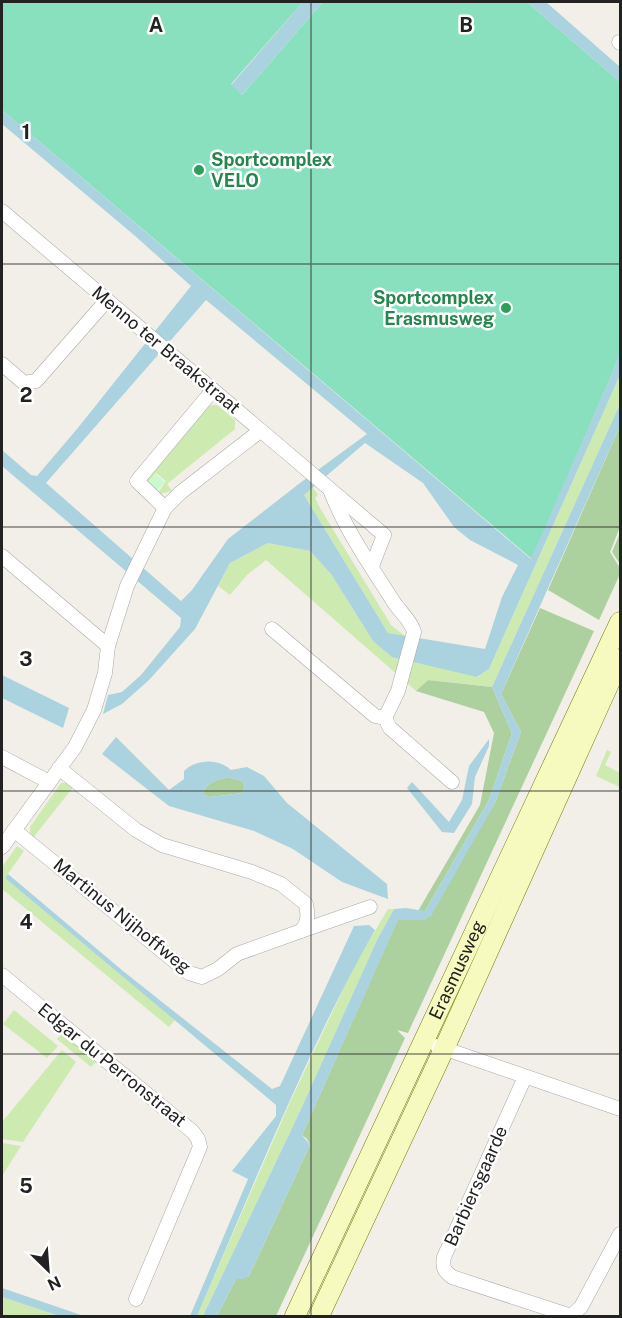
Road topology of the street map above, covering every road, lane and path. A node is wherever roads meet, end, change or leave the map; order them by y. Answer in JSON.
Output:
{"nodes":[{"id":1,"x":2,"y":211,"type":"edge"},
{"id":2,"x":107,"y":300,"type":"junction"},
{"id":3,"x":2,"y":364,"type":"edge"},
{"id":4,"x":213,"y":390,"type":"junction"},
{"id":5,"x":260,"y":431,"type":"junction"},
{"id":6,"x":328,"y":488,"type":"junction"},
{"id":7,"x":165,"y":508,"type":"junction"},
{"id":8,"x":2,"y":556,"type":"edge"},
{"id":9,"x":372,"y":566,"type":"junction"},
{"id":10,"x":272,"y":629,"type":"dead end"},
{"id":11,"x":619,"y":630,"type":"edge"},
{"id":12,"x":108,"y":646,"type":"junction"},
{"id":13,"x":621,"y":659,"type":"edge"},
{"id":14,"x":385,"y":718,"type":"junction"},
{"id":15,"x":2,"y":757,"type":"edge"},
{"id":16,"x":59,"y":768,"type":"junction"},
{"id":17,"x":49,"y":782,"type":"junction"},
{"id":18,"x":452,"y":782,"type":"dead end"},
{"id":19,"x":14,"y":830,"type":"junction"},
{"id":20,"x":2,"y":847,"type":"edge"},
{"id":21,"x":306,"y":904,"type":"junction"},
{"id":22,"x":370,"y":907,"type":"dead end"},
{"id":23,"x":330,"y":921,"type":"junction"},
{"id":24,"x":301,"y":931,"type":"junction"},
{"id":25,"x":2,"y":975,"type":"edge"},
{"id":26,"x":424,"y":1042,"type":"junction"},
{"id":27,"x":444,"y":1049,"type":"junction"},
{"id":28,"x":525,"y":1077,"type":"junction"},
{"id":29,"x":621,"y":1108,"type":"edge"},
{"id":30,"x":621,"y":1234,"type":"edge"},
{"id":31,"x":136,"y":1299,"type":"dead end"},
{"id":32,"x":571,"y":1316,"type":"edge"},
{"id":33,"x":296,"y":1317,"type":"edge"},
{"id":34,"x":319,"y":1317,"type":"edge"}],
"edges":[{"from":1,"to":2,"type":"street","name":"Menno ter Braakstraat"},
{"from":2,"to":3,"type":"street"},
{"from":2,"to":4,"type":"street","name":"Menno ter Braakstraat"},
{"from":4,"to":5,"type":"street","name":"Menno ter Braakstraat"},
{"from":4,"to":7,"type":"street"},
{"from":5,"to":6,"type":"street","name":"Menno ter Braakstraat"},
{"from":5,"to":7,"type":"street"},
{"from":6,"to":9,"type":"street","name":"Menno ter Braakstraat"},
{"from":6,"to":9,"type":"street","name":"Menno ter Braakstraat"},
{"from":7,"to":12,"type":"street"},
{"from":8,"to":12,"type":"street"},
{"from":9,"to":14,"type":"street","name":"Menno ter Braakstraat"},
{"from":10,"to":14,"type":"street"},
{"from":11,"to":26,"type":"main road","name":"Erasmusweg"},
{"from":12,"to":16,"type":"street"},
{"from":13,"to":27,"type":"main road","name":"Erasmusweg"},
{"from":14,"to":18,"type":"street"},
{"from":15,"to":17,"type":"street"},
{"from":16,"to":17,"type":"street"},
{"from":16,"to":21,"type":"street"},
{"from":17,"to":19,"type":"street"},
{"from":19,"to":20,"type":"street"},
{"from":19,"to":24,"type":"street","name":"Martinus Nijhoffweg"},
{"from":21,"to":23,"type":"street"},
{"from":21,"to":24,"type":"street"},
{"from":22,"to":23,"type":"street","name":"Martinus Nijhoffweg"},
{"from":23,"to":24,"type":"street","name":"Martinus Nijhoffweg"},
{"from":25,"to":31,"type":"street","name":"Edgar du Perronstraat"},
{"from":26,"to":27,"type":"street"},
{"from":26,"to":33,"type":"main road","name":"Erasmusweg"},
{"from":27,"to":28,"type":"street"},
{"from":27,"to":34,"type":"main road","name":"Erasmusweg"},
{"from":28,"to":29,"type":"street"},
{"from":28,"to":32,"type":"street","name":"Barbiersgaarde"},
{"from":30,"to":32,"type":"street"}]}
